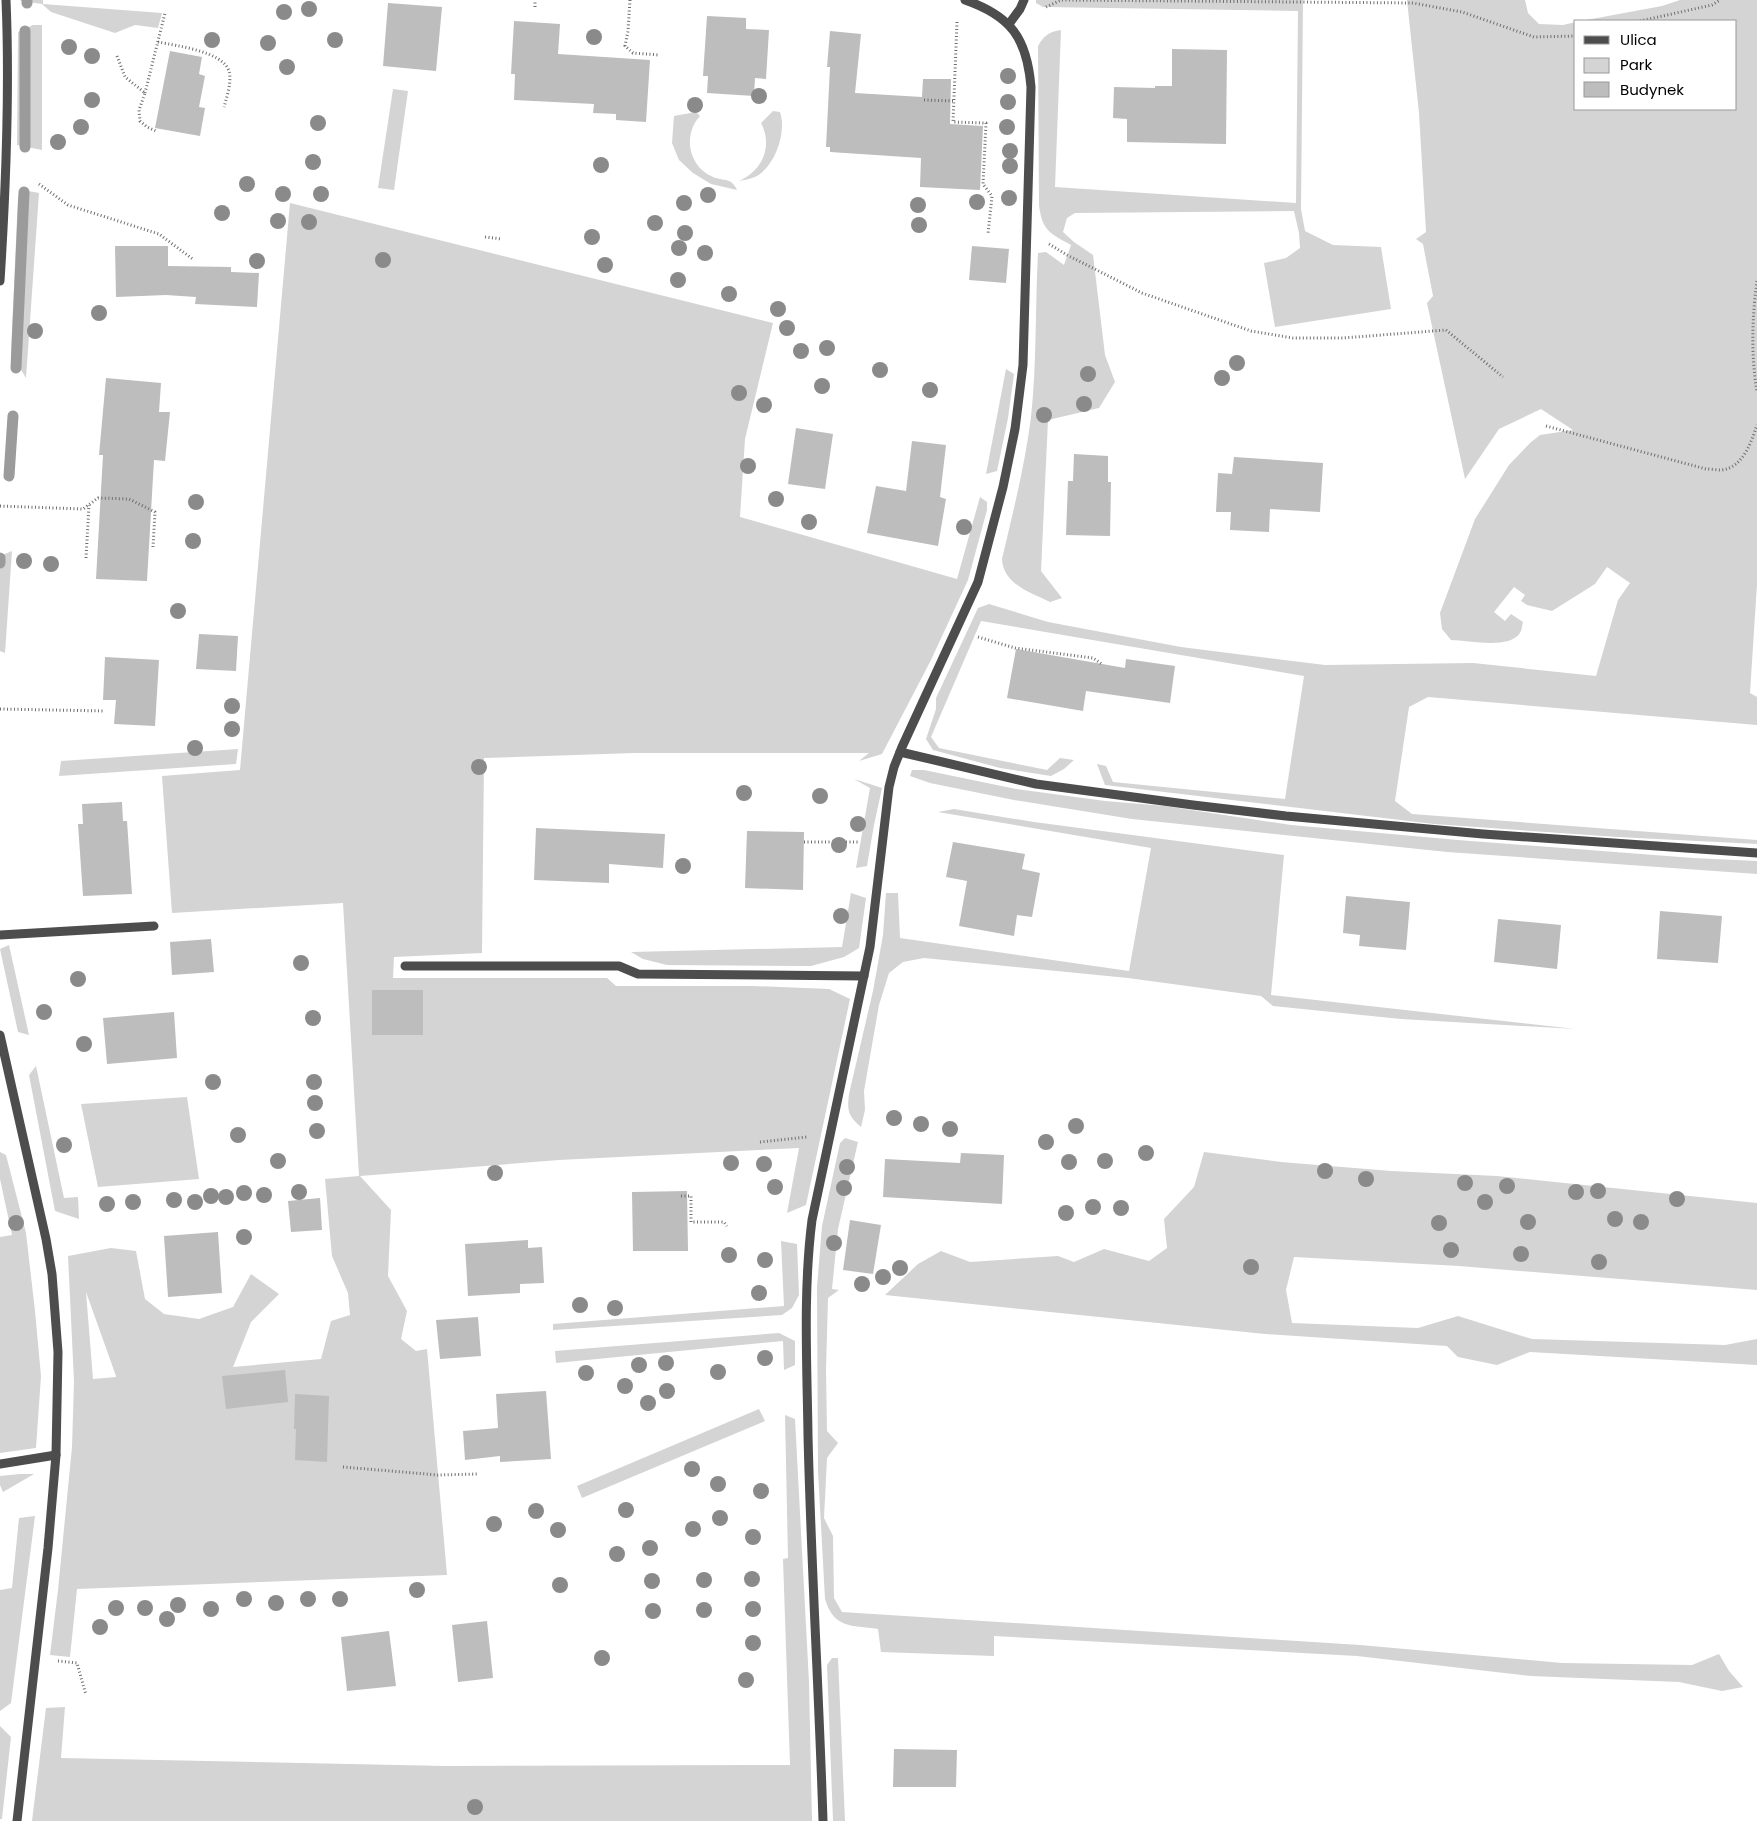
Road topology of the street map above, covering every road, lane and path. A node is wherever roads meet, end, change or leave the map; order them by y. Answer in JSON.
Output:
{"nodes":[{"id":1,"x":6,"y":0,"type":"edge"},
{"id":2,"x":535,"y":0,"type":"edge"},
{"id":3,"x":630,"y":0,"type":"edge"},
{"id":4,"x":964,"y":0,"type":"edge"},
{"id":5,"x":1024,"y":0,"type":"edge"},
{"id":6,"x":1720,"y":0,"type":"edge"},
{"id":7,"x":535,"y":7,"type":"dead end"},
{"id":8,"x":165,"y":13,"type":"dead end"},
{"id":9,"x":957,"y":19,"type":"dead end"},
{"id":10,"x":1644,"y":20,"type":"edge"},
{"id":11,"x":1009,"y":24,"type":"junction"},
{"id":12,"x":1574,"y":36,"type":"edge"},
{"id":13,"x":158,"y":42,"type":"junction"},
{"id":14,"x":4,"y":44,"type":"edge"},
{"id":15,"x":659,"y":55,"type":"dead end"},
{"id":16,"x":116,"y":56,"type":"dead end"},
{"id":17,"x":145,"y":93,"type":"junction"},
{"id":18,"x":924,"y":100,"type":"dead end"},
{"id":19,"x":954,"y":101,"type":"junction"},
{"id":20,"x":224,"y":107,"type":"dead end"},
{"id":21,"x":156,"y":131,"type":"dead end"},
{"id":22,"x":39,"y":184,"type":"dead end"},
{"id":23,"x":988,"y":234,"type":"dead end"},
{"id":24,"x":485,"y":237,"type":"dead end"},
{"id":25,"x":1027,"y":237,"type":"junction"},
{"id":26,"x":502,"y":239,"type":"dead end"},
{"id":27,"x":194,"y":260,"type":"dead end"},
{"id":28,"x":0,"y":281,"type":"edge"},
{"id":29,"x":1757,"y":281,"type":"edge"},
{"id":30,"x":1503,"y":377,"type":"dead end"},
{"id":31,"x":1757,"y":392,"type":"edge"},
{"id":32,"x":1546,"y":426,"type":"dead end"},
{"id":33,"x":1757,"y":426,"type":"edge"},
{"id":34,"x":90,"y":504,"type":"junction"},
{"id":35,"x":0,"y":506,"type":"edge"},
{"id":36,"x":153,"y":547,"type":"dead end"},
{"id":37,"x":86,"y":558,"type":"dead end"},
{"id":38,"x":977,"y":637,"type":"dead end"},
{"id":39,"x":1103,"y":665,"type":"dead end"},
{"id":40,"x":0,"y":709,"type":"edge"},
{"id":41,"x":104,"y":711,"type":"dead end"},
{"id":42,"x":900,"y":752,"type":"junction"},
{"id":43,"x":804,"y":842,"type":"dead end"},
{"id":44,"x":860,"y":842,"type":"dead end"},
{"id":45,"x":1757,"y":853,"type":"edge"},
{"id":46,"x":154,"y":926,"type":"dead end"},
{"id":47,"x":0,"y":935,"type":"edge"},
{"id":48,"x":405,"y":966,"type":"dead end"},
{"id":49,"x":864,"y":976,"type":"junction"},
{"id":50,"x":0,"y":1035,"type":"edge"},
{"id":51,"x":831,"y":1130,"type":"junction"},
{"id":52,"x":760,"y":1142,"type":"dead end"},
{"id":53,"x":681,"y":1196,"type":"dead end"},
{"id":54,"x":727,"y":1226,"type":"dead end"},
{"id":55,"x":56,"y":1455,"type":"junction"},
{"id":56,"x":0,"y":1464,"type":"edge"},
{"id":57,"x":343,"y":1466,"type":"dead end"},
{"id":58,"x":478,"y":1474,"type":"dead end"},
{"id":59,"x":70,"y":1662,"type":"dead end"},
{"id":60,"x":86,"y":1695,"type":"dead end"},
{"id":61,"x":17,"y":1821,"type":"edge"},
{"id":62,"x":823,"y":1821,"type":"edge"}],
"edges":[{"from":1,"to":14,"type":"street"},
{"from":2,"to":7,"type":"path"},
{"from":3,"to":15,"type":"path"},
{"from":4,"to":11,"type":"street"},
{"from":5,"to":11,"type":"street"},
{"from":6,"to":10,"type":"path"},
{"from":8,"to":13,"type":"path"},
{"from":9,"to":19,"type":"path"},
{"from":11,"to":12,"type":"path"},
{"from":11,"to":25,"type":"street"},
{"from":13,"to":17,"type":"path"},
{"from":13,"to":20,"type":"path"},
{"from":14,"to":28,"type":"street"},
{"from":16,"to":17,"type":"path"},
{"from":17,"to":21,"type":"path"},
{"from":18,"to":19,"type":"path"},
{"from":19,"to":23,"type":"path"},
{"from":22,"to":27,"type":"path"},
{"from":24,"to":26,"type":"path"},
{"from":25,"to":30,"type":"path"},
{"from":25,"to":42,"type":"street"},
{"from":29,"to":31,"type":"path"},
{"from":32,"to":33,"type":"path"},
{"from":34,"to":35,"type":"path"},
{"from":34,"to":36,"type":"path"},
{"from":34,"to":37,"type":"path"},
{"from":38,"to":39,"type":"path"},
{"from":40,"to":41,"type":"path"},
{"from":42,"to":45,"type":"street"},
{"from":42,"to":49,"type":"street"},
{"from":43,"to":44,"type":"path"},
{"from":46,"to":47,"type":"street"},
{"from":48,"to":49,"type":"street"},
{"from":49,"to":51,"type":"street"},
{"from":50,"to":55,"type":"street"},
{"from":51,"to":52,"type":"path"},
{"from":51,"to":62,"type":"street"},
{"from":53,"to":54,"type":"path"},
{"from":55,"to":56,"type":"street"},
{"from":55,"to":61,"type":"street"},
{"from":57,"to":58,"type":"path"},
{"from":59,"to":60,"type":"path"}]}
